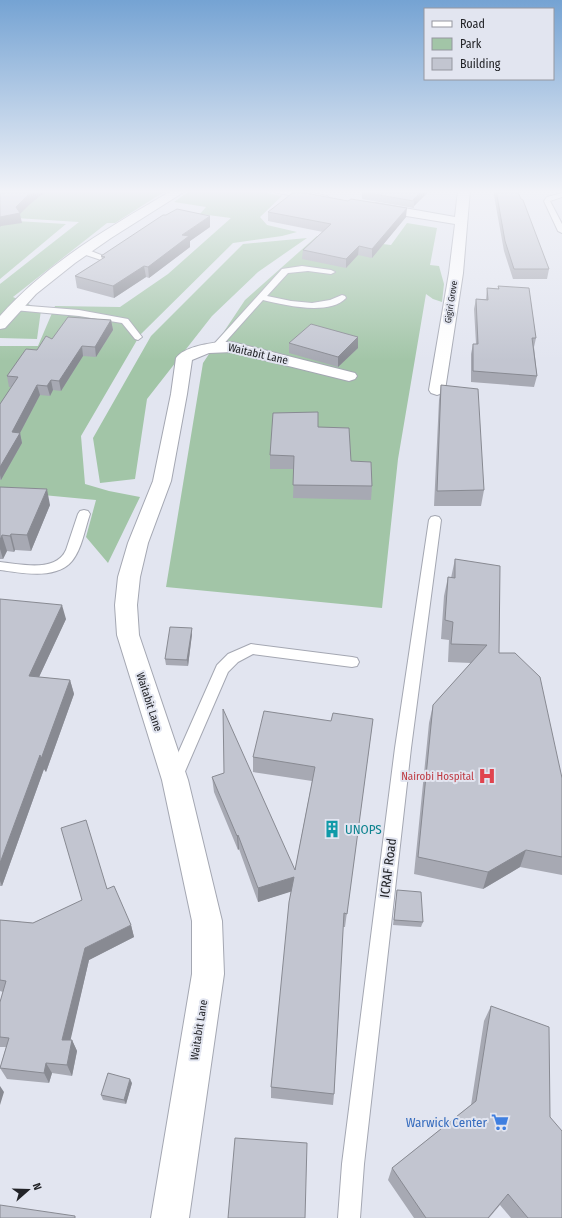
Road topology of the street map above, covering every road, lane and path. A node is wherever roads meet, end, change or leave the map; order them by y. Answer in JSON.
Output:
{"nodes":[{"id":1,"x":90,"y":247,"type":"edge"},
{"id":2,"x":459,"y":247,"type":"edge"},
{"id":3,"x":83,"y":252,"type":"junction"},
{"id":4,"x":107,"y":259,"type":"edge"},
{"id":5,"x":330,"y":272,"type":"dead end"},
{"id":6,"x":260,"y":297,"type":"junction"},
{"id":7,"x":342,"y":298,"type":"dead end"},
{"id":8,"x":16,"y":308,"type":"junction"},
{"id":9,"x":0,"y":325,"type":"edge"},
{"id":10,"x":138,"y":337,"type":"dead end"},
{"id":11,"x":217,"y":346,"type":"junction"},
{"id":12,"x":349,"y":376,"type":"dead end"},
{"id":13,"x":437,"y":390,"type":"dead end"},
{"id":14,"x":84,"y":514,"type":"dead end"},
{"id":15,"x":435,"y":520,"type":"dead end"},
{"id":16,"x":0,"y":566,"type":"edge"},
{"id":17,"x":352,"y":662,"type":"dead end"},
{"id":18,"x":174,"y":780,"type":"junction"},
{"id":19,"x":170,"y":1218,"type":"edge"},
{"id":20,"x":349,"y":1218,"type":"edge"}],
"edges":[{"from":1,"to":3,"type":"street"},
{"from":2,"to":13,"type":"street","name":"Gigiri Grove"},
{"from":3,"to":4,"type":"lane"},
{"from":3,"to":8,"type":"street"},
{"from":5,"to":6,"type":"lane"},
{"from":6,"to":7,"type":"lane"},
{"from":6,"to":11,"type":"lane"},
{"from":8,"to":9,"type":"street"},
{"from":8,"to":10,"type":"lane"},
{"from":11,"to":12,"type":"street","name":"Waitabit Lane"},
{"from":11,"to":18,"type":"street","name":"Waitabit Lane"},
{"from":14,"to":16,"type":"lane"},
{"from":15,"to":20,"type":"lane","name":"ICRAF Road"},
{"from":17,"to":18,"type":"lane"},
{"from":18,"to":19,"type":"street","name":"Waitabit Lane"}]}
